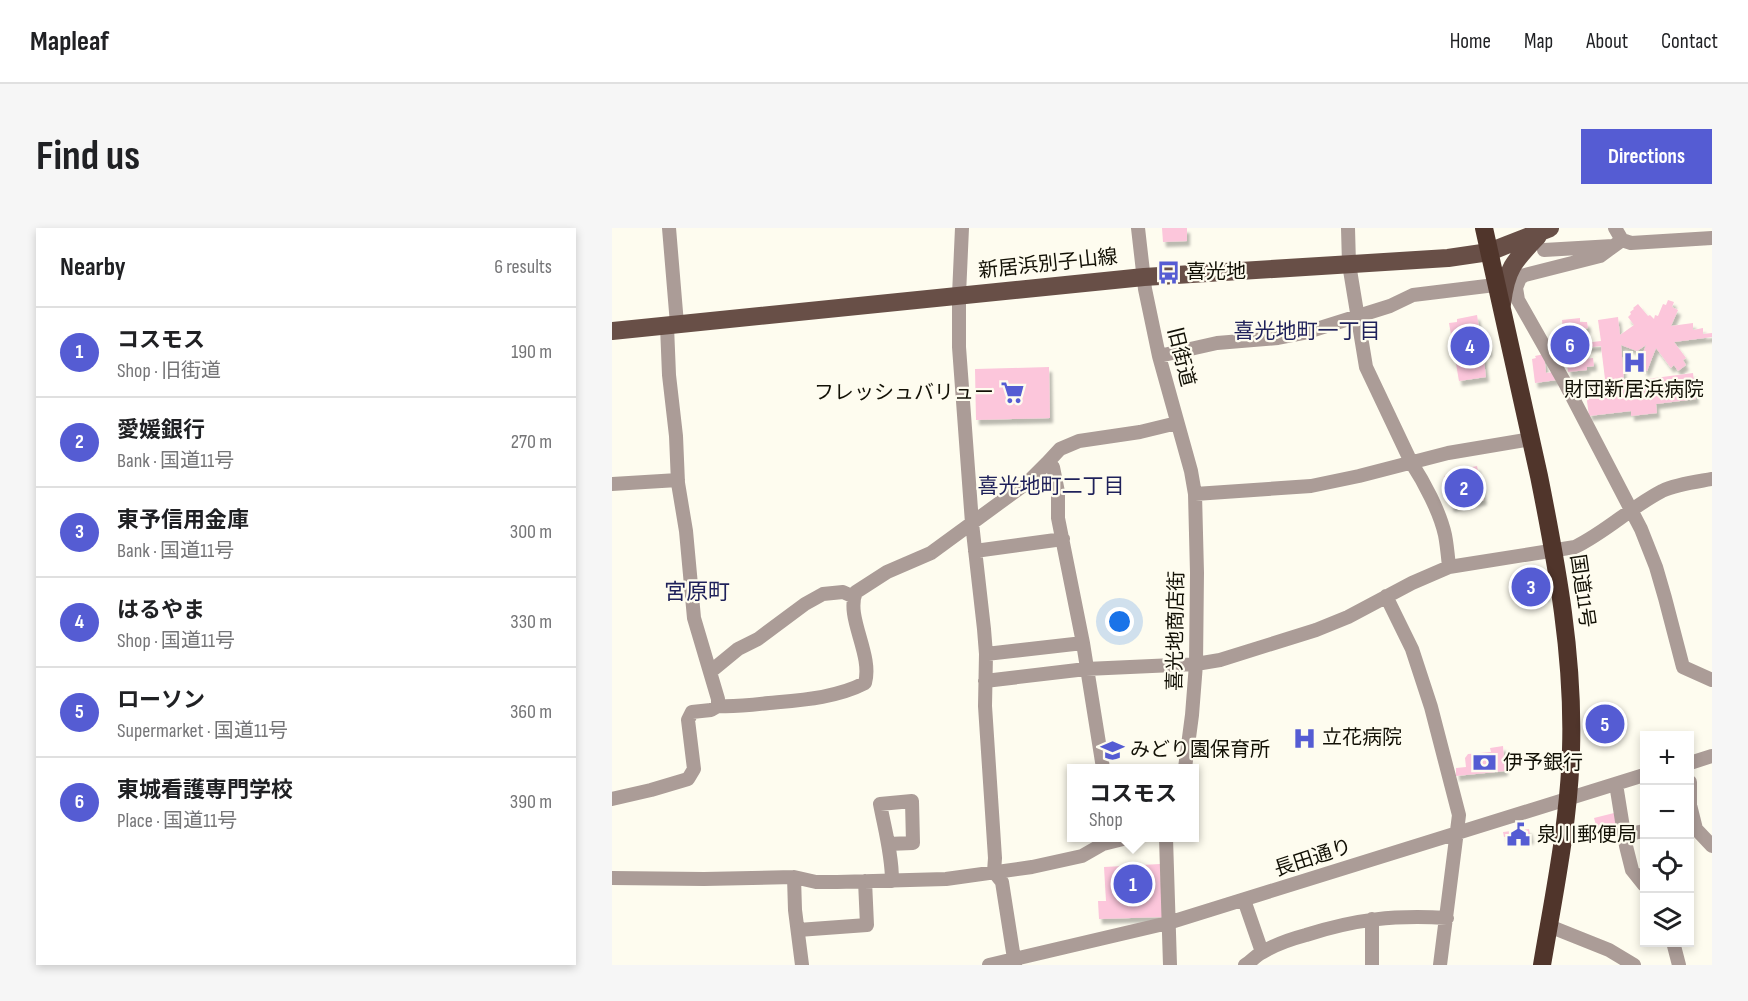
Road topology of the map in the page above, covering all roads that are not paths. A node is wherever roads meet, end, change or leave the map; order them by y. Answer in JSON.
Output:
{"nodes":[{"id":1,"x":669,"y":228,"type":"edge"},
{"id":2,"x":962,"y":228,"type":"edge"},
{"id":3,"x":1138,"y":228,"type":"edge"},
{"id":4,"x":1348,"y":228,"type":"edge"},
{"id":5,"x":1484,"y":228,"type":"edge"},
{"id":6,"x":1517,"y":228,"type":"edge"},
{"id":7,"x":1547,"y":229,"type":"edge"},
{"id":8,"x":1710,"y":237,"type":"edge"},
{"id":9,"x":1617,"y":238,"type":"edge"},
{"id":10,"x":1544,"y":250,"type":"dead end"},
{"id":11,"x":1489,"y":252,"type":"junction"},
{"id":12,"x":1349,"y":264,"type":"junction"},
{"id":13,"x":1144,"y":277,"type":"junction"},
{"id":14,"x":1495,"y":285,"type":"junction"},
{"id":15,"x":959,"y":295,"type":"junction"},
{"id":16,"x":1503,"y":315,"type":"junction"},
{"id":17,"x":1357,"y":316,"type":"junction"},
{"id":18,"x":1528,"y":319,"type":"junction"},
{"id":19,"x":672,"y":325,"type":"junction"},
{"id":20,"x":612,"y":331,"type":"edge"},
{"id":21,"x":1160,"y":356,"type":"junction"},
{"id":22,"x":1177,"y":423,"type":"junction"},
{"id":23,"x":1531,"y":439,"type":"junction"},
{"id":24,"x":1411,"y":462,"type":"junction"},
{"id":25,"x":1047,"y":464,"type":"junction"},
{"id":26,"x":1712,"y":479,"type":"edge"},
{"id":27,"x":678,"y":480,"type":"junction"},
{"id":28,"x":612,"y":484,"type":"edge"},
{"id":29,"x":1195,"y":494,"type":"junction"},
{"id":30,"x":1632,"y":510,"type":"junction"},
{"id":31,"x":972,"y":523,"type":"junction"},
{"id":32,"x":1063,"y":539,"type":"junction"},
{"id":33,"x":975,"y":551,"type":"junction"},
{"id":34,"x":1554,"y":551,"type":"junction"},
{"id":35,"x":1449,"y":567,"type":"junction"},
{"id":36,"x":1386,"y":596,"type":"junction"},
{"id":37,"x":854,"y":597,"type":"junction"},
{"id":38,"x":1083,"y":643,"type":"junction"},
{"id":39,"x":986,"y":654,"type":"junction"},
{"id":40,"x":1196,"y":664,"type":"junction"},
{"id":41,"x":1086,"y":669,"type":"junction"},
{"id":42,"x":710,"y":672,"type":"junction"},
{"id":43,"x":1712,"y":680,"type":"edge"},
{"id":44,"x":986,"y":681,"type":"junction"},
{"id":45,"x":717,"y":706,"type":"junction"},
{"id":46,"x":1712,"y":756,"type":"edge"},
{"id":47,"x":1694,"y":761,"type":"edge"},
{"id":48,"x":1102,"y":764,"type":"edge"},
{"id":49,"x":1186,"y":764,"type":"edge"},
{"id":50,"x":1640,"y":776,"type":"edge"},
{"id":51,"x":1616,"y":784,"type":"junction"},
{"id":52,"x":612,"y":799,"type":"edge"},
{"id":53,"x":1568,"y":800,"type":"junction"},
{"id":54,"x":1694,"y":826,"type":"edge"},
{"id":55,"x":1640,"y":832,"type":"edge"},
{"id":56,"x":1457,"y":833,"type":"junction"},
{"id":57,"x":1624,"y":835,"type":"junction"},
{"id":58,"x":1108,"y":842,"type":"edge"},
{"id":59,"x":1166,"y":842,"type":"edge"},
{"id":60,"x":888,"y":844,"type":"dead end"},
{"id":61,"x":1712,"y":846,"type":"edge"},
{"id":62,"x":994,"y":872,"type":"junction"},
{"id":63,"x":795,"y":877,"type":"junction"},
{"id":64,"x":612,"y":878,"type":"edge"},
{"id":65,"x":892,"y":880,"type":"junction"},
{"id":66,"x":1640,"y":880,"type":"edge"},
{"id":67,"x":865,"y":881,"type":"junction"},
{"id":68,"x":1244,"y":900,"type":"junction"},
{"id":69,"x":1447,"y":918,"type":"junction"},
{"id":70,"x":1372,"y":919,"type":"junction"},
{"id":71,"x":1168,"y":923,"type":"junction"},
{"id":72,"x":1549,"y":926,"type":"junction"},
{"id":73,"x":798,"y":930,"type":"junction"},
{"id":74,"x":1674,"y":947,"type":"edge"},
{"id":75,"x":1262,"y":952,"type":"junction"},
{"id":76,"x":1015,"y":962,"type":"edge"},
{"id":77,"x":802,"y":965,"type":"edge"},
{"id":78,"x":989,"y":965,"type":"edge"},
{"id":79,"x":1170,"y":965,"type":"edge"},
{"id":80,"x":1245,"y":965,"type":"edge"},
{"id":81,"x":1372,"y":965,"type":"edge"},
{"id":82,"x":1440,"y":965,"type":"edge"},
{"id":83,"x":1542,"y":965,"type":"edge"},
{"id":84,"x":1634,"y":965,"type":"edge"},
{"id":85,"x":1679,"y":965,"type":"edge"}],
"edges":[{"from":1,"to":19,"type":"street"},
{"from":2,"to":15,"type":"street"},
{"from":3,"to":13,"type":"street","name":"旧街道"},
{"from":4,"to":12,"type":"street"},
{"from":5,"to":11,"type":"highway","name":"国道11号"},
{"from":6,"to":7,"type":"main road"},
{"from":7,"to":11,"type":"main road","name":"新居浜別子山線"},
{"from":7,"to":16,"type":"main road"},
{"from":8,"to":9,"type":"street"},
{"from":9,"to":10,"type":"street"},
{"from":9,"to":18,"type":"street"},
{"from":11,"to":12,"type":"main road","name":"新居浜別子山線"},
{"from":11,"to":14,"type":"highway","name":"国道11号"},
{"from":12,"to":13,"type":"main road","name":"新居浜別子山線"},
{"from":12,"to":17,"type":"street"},
{"from":13,"to":15,"type":"main road","name":"新居浜別子山線"},
{"from":13,"to":21,"type":"street","name":"旧街道"},
{"from":14,"to":16,"type":"highway","name":"国道11号"},
{"from":14,"to":17,"type":"street"},
{"from":15,"to":19,"type":"main road","name":"新居浜別子山線"},
{"from":15,"to":31,"type":"street"},
{"from":16,"to":18,"type":"street"},
{"from":16,"to":23,"type":"highway","name":"国道11号"},
{"from":17,"to":21,"type":"street"},
{"from":17,"to":24,"type":"street"},
{"from":18,"to":30,"type":"street"},
{"from":19,"to":20,"type":"main road","name":"新居浜別子山線"},
{"from":19,"to":27,"type":"street"},
{"from":21,"to":22,"type":"street","name":"旧街道"},
{"from":22,"to":25,"type":"street"},
{"from":22,"to":29,"type":"street","name":"旧街道"},
{"from":23,"to":24,"type":"street"},
{"from":23,"to":34,"type":"highway","name":"国道11号"},
{"from":24,"to":29,"type":"street"},
{"from":24,"to":35,"type":"street"},
{"from":25,"to":31,"type":"street"},
{"from":25,"to":32,"type":"street"},
{"from":26,"to":30,"type":"street"},
{"from":27,"to":28,"type":"street"},
{"from":27,"to":42,"type":"street"},
{"from":29,"to":40,"type":"street","name":"喜光地商店街"},
{"from":30,"to":34,"type":"street"},
{"from":30,"to":43,"type":"street"},
{"from":31,"to":33,"type":"street"},
{"from":31,"to":37,"type":"street"},
{"from":32,"to":33,"type":"street"},
{"from":32,"to":38,"type":"street"},
{"from":33,"to":39,"type":"street"},
{"from":34,"to":35,"type":"street"},
{"from":34,"to":53,"type":"highway","name":"国道11号"},
{"from":35,"to":36,"type":"street"},
{"from":36,"to":40,"type":"street"},
{"from":36,"to":56,"type":"street"},
{"from":37,"to":42,"type":"street"},
{"from":37,"to":45,"type":"street"},
{"from":38,"to":39,"type":"street"},
{"from":38,"to":41,"type":"street"},
{"from":39,"to":44,"type":"street"},
{"from":40,"to":41,"type":"street"},
{"from":40,"to":49,"type":"street","name":"喜光地商店街"},
{"from":41,"to":44,"type":"street"},
{"from":41,"to":48,"type":"street"},
{"from":42,"to":45,"type":"street"},
{"from":44,"to":62,"type":"street"},
{"from":45,"to":52,"type":"street"},
{"from":46,"to":47,"type":"street"},
{"from":50,"to":51,"type":"street","name":"長田通り"},
{"from":51,"to":53,"type":"street","name":"長田通り"},
{"from":51,"to":57,"type":"street"},
{"from":53,"to":56,"type":"street","name":"長田通り"},
{"from":53,"to":72,"type":"highway","name":"国道11号"},
{"from":54,"to":61,"type":"street"},
{"from":55,"to":57,"type":"street"},
{"from":56,"to":68,"type":"street","name":"長田通り"},
{"from":56,"to":69,"type":"street"},
{"from":57,"to":66,"type":"street"},
{"from":58,"to":62,"type":"street"},
{"from":59,"to":71,"type":"street"},
{"from":60,"to":65,"type":"street"},
{"from":62,"to":65,"type":"street"},
{"from":62,"to":76,"type":"street"},
{"from":63,"to":64,"type":"street"},
{"from":63,"to":67,"type":"street"},
{"from":63,"to":73,"type":"street"},
{"from":65,"to":67,"type":"street"},
{"from":67,"to":73,"type":"street"},
{"from":68,"to":71,"type":"street","name":"長田通り"},
{"from":68,"to":75,"type":"street"},
{"from":69,"to":70,"type":"street"},
{"from":69,"to":82,"type":"street"},
{"from":70,"to":75,"type":"street"},
{"from":70,"to":81,"type":"street"},
{"from":71,"to":76,"type":"street","name":"長田通り"},
{"from":71,"to":79,"type":"street"},
{"from":72,"to":83,"type":"highway","name":"国道11号"},
{"from":72,"to":84,"type":"street"},
{"from":73,"to":77,"type":"street"},
{"from":74,"to":85,"type":"street"},
{"from":75,"to":80,"type":"street"},
{"from":76,"to":78,"type":"street","name":"長田通り"}]}
